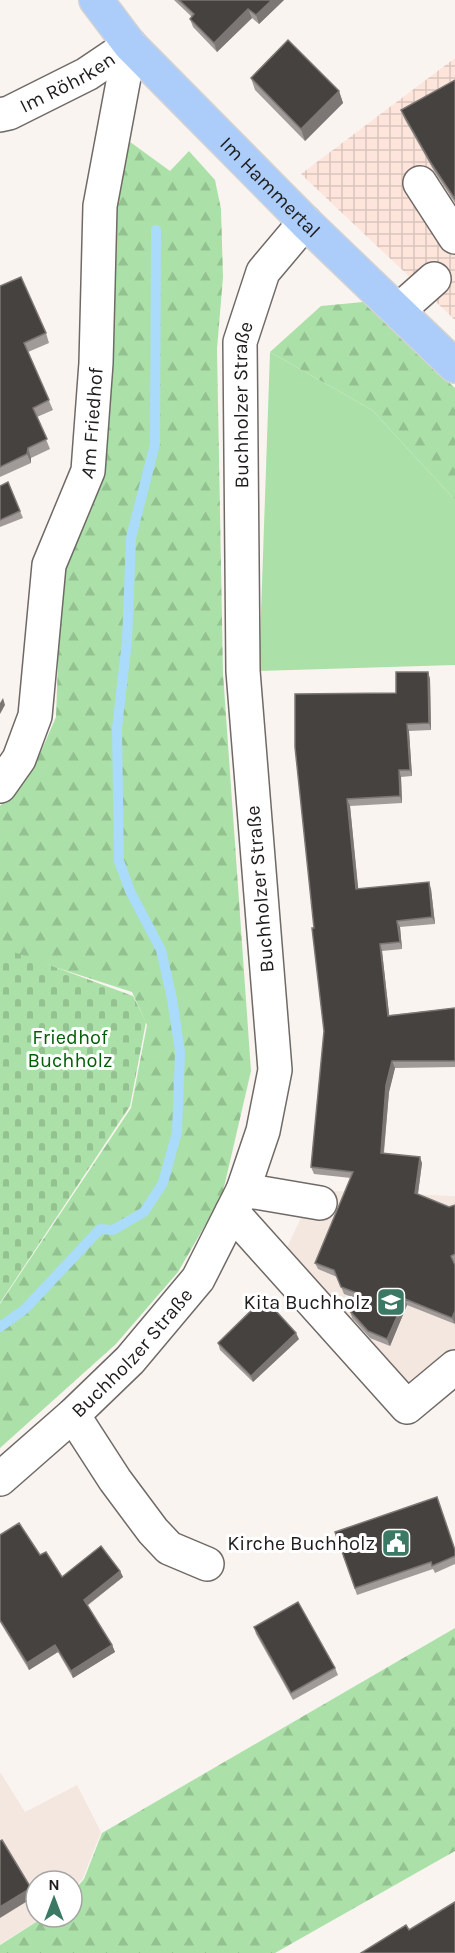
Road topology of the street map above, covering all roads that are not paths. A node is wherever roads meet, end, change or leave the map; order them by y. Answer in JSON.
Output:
{"nodes":[{"id":1,"x":96,"y":0,"type":"edge"},
{"id":2,"x":130,"y":45,"type":"junction"},
{"id":3,"x":0,"y":115,"type":"edge"},
{"id":4,"x":420,"y":183,"type":"dead end"},
{"id":5,"x":305,"y":222,"type":"junction"},
{"id":6,"x":455,"y":237,"type":"edge"},
{"id":7,"x":434,"y":279,"type":"dead end"},
{"id":8,"x":398,"y":311,"type":"junction"},
{"id":9,"x":455,"y":366,"type":"edge"},
{"id":10,"x":0,"y":786,"type":"edge"},
{"id":11,"x":237,"y":1201,"type":"junction"},
{"id":12,"x":320,"y":1203,"type":"dead end"},
{"id":13,"x":455,"y":1366,"type":"edge"},
{"id":14,"x":73,"y":1415,"type":"junction"},
{"id":15,"x":0,"y":1479,"type":"edge"},
{"id":16,"x":207,"y":1564,"type":"dead end"}],
"edges":[{"from":1,"to":2,"type":"main road","name":"Im Hammertal"},
{"from":2,"to":3,"type":"street","name":"Im Röhrken"},
{"from":2,"to":5,"type":"main road","name":"Im Hammertal"},
{"from":2,"to":10,"type":"street","name":"Am Friedhof"},
{"from":4,"to":6,"type":"street"},
{"from":5,"to":8,"type":"main road","name":"Im Hammertal"},
{"from":5,"to":11,"type":"street","name":"Buchholzer Straße"},
{"from":7,"to":8,"type":"street"},
{"from":8,"to":9,"type":"main road","name":"Im Hammertal"},
{"from":11,"to":12,"type":"street"},
{"from":11,"to":13,"type":"street"},
{"from":11,"to":14,"type":"street","name":"Buchholzer Straße"},
{"from":14,"to":15,"type":"street","name":"Buchholzer Straße"},
{"from":14,"to":16,"type":"street"}]}
